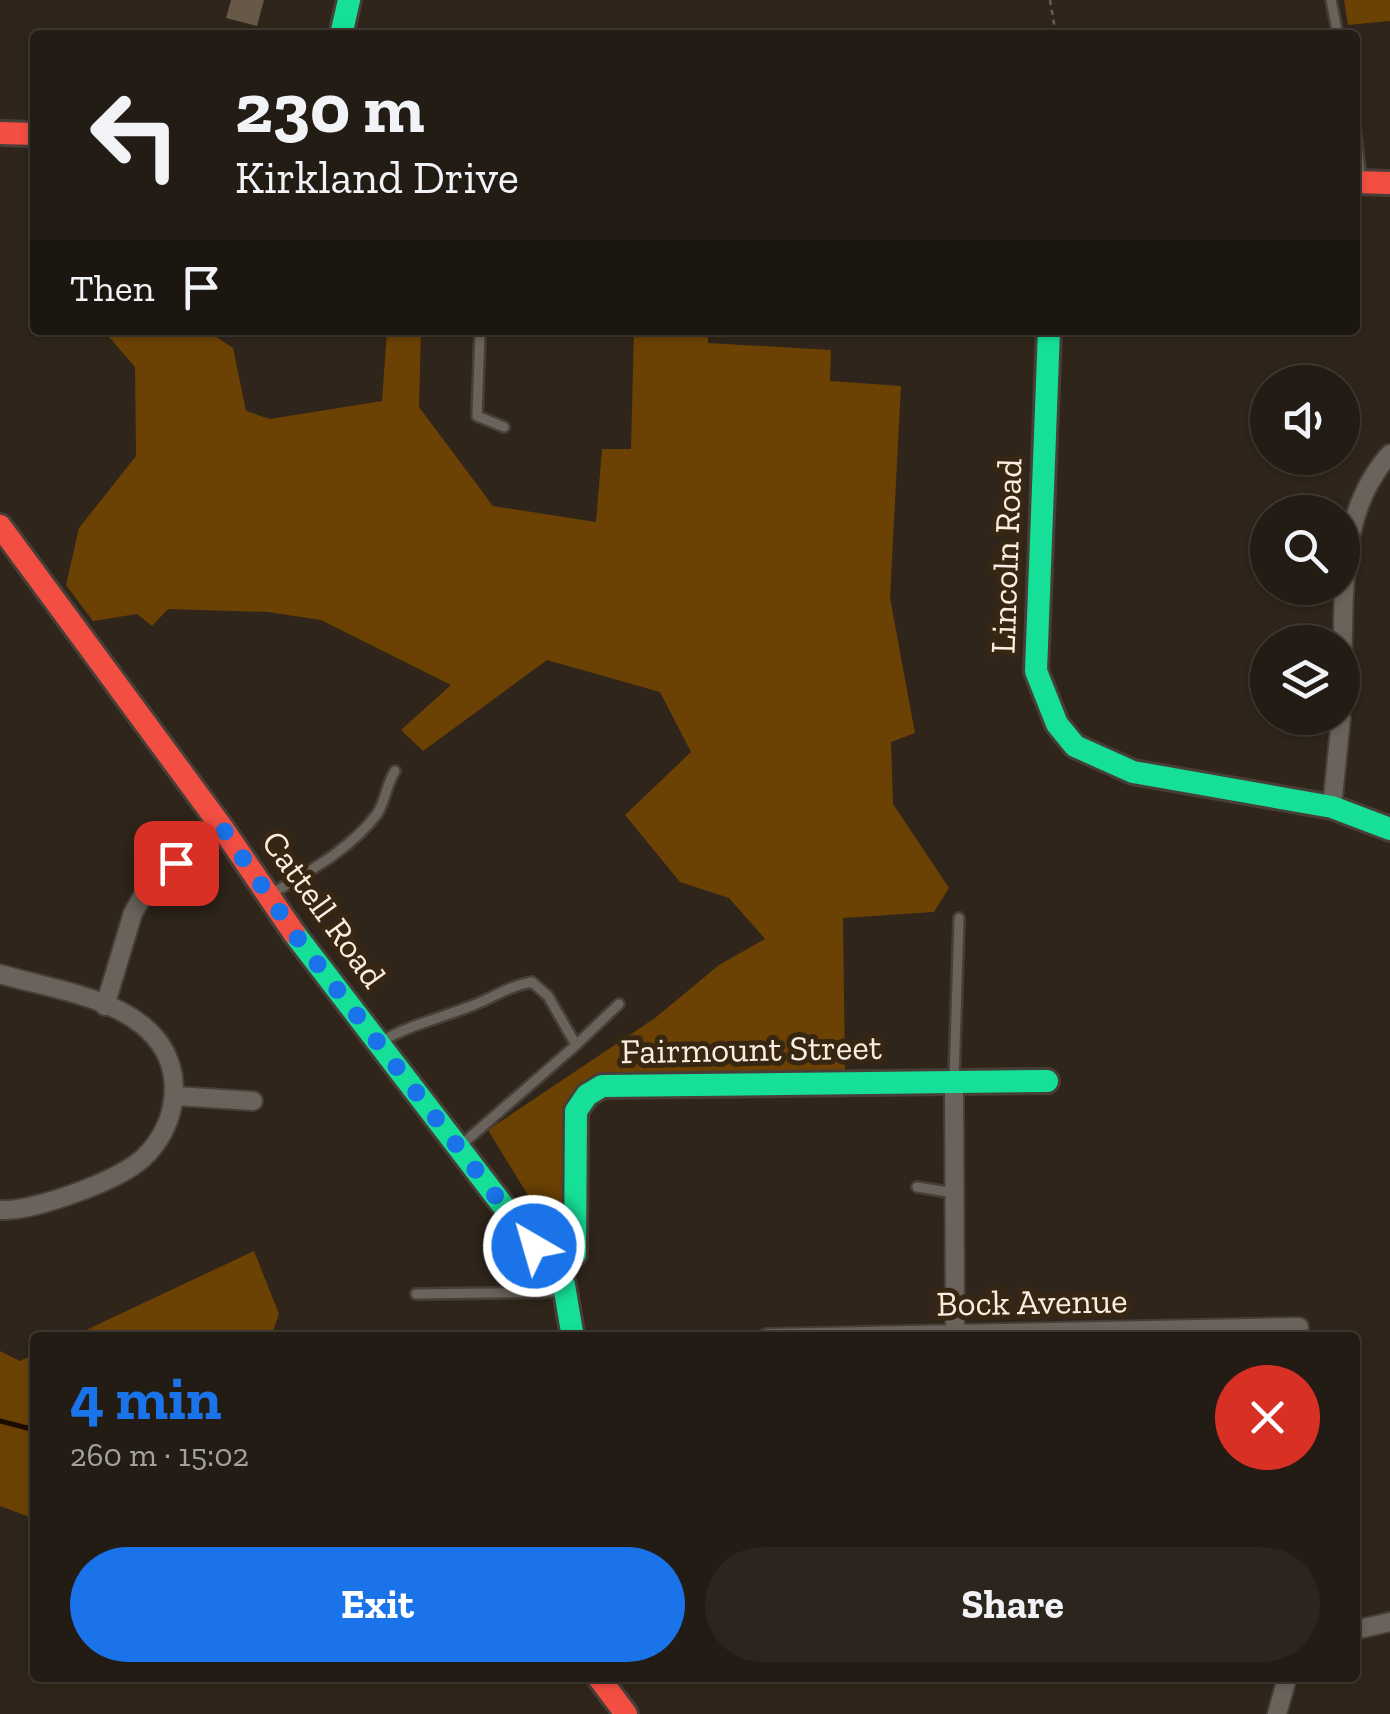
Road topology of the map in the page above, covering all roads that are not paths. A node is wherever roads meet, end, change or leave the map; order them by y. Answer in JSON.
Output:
{"nodes":[{"id":1,"x":348,"y":0,"type":"edge"},
{"id":2,"x":1331,"y":0,"type":"edge"},
{"id":3,"x":343,"y":30,"type":"edge"},
{"id":4,"x":1337,"y":30,"type":"edge"},
{"id":5,"x":0,"y":133,"type":"edge"},
{"id":6,"x":30,"y":134,"type":"edge"},
{"id":7,"x":1360,"y":182,"type":"edge"},
{"id":8,"x":1390,"y":183,"type":"edge"},
{"id":9,"x":480,"y":335,"type":"edge"},
{"id":10,"x":1049,"y":335,"type":"edge"},
{"id":11,"x":504,"y":427,"type":"dead end"},
{"id":12,"x":1390,"y":454,"type":"edge"},
{"id":13,"x":0,"y":526,"type":"edge"},
{"id":14,"x":1345,"y":625,"type":"edge"},
{"id":15,"x":1339,"y":735,"type":"edge"},
{"id":16,"x":395,"y":771,"type":"dead end"},
{"id":17,"x":1332,"y":807,"type":"junction"},
{"id":18,"x":221,"y":826,"type":"junction"},
{"id":19,"x":1390,"y":829,"type":"edge"},
{"id":20,"x":268,"y":895,"type":"junction"},
{"id":21,"x":959,"y":918,"type":"dead end"},
{"id":22,"x":0,"y":974,"type":"edge"},
{"id":23,"x":619,"y":1004,"type":"dead end"},
{"id":24,"x":105,"y":1006,"type":"junction"},
{"id":25,"x":378,"y":1044,"type":"junction"},
{"id":26,"x":576,"y":1045,"type":"junction"},
{"id":27,"x":954,"y":1081,"type":"junction"},
{"id":28,"x":1048,"y":1081,"type":"dead end"},
{"id":29,"x":176,"y":1096,"type":"junction"},
{"id":30,"x":253,"y":1102,"type":"dead end"},
{"id":31,"x":458,"y":1148,"type":"junction"},
{"id":32,"x":916,"y":1187,"type":"dead end"},
{"id":33,"x":954,"y":1193,"type":"junction"},
{"id":34,"x":0,"y":1210,"type":"edge"},
{"id":35,"x":559,"y":1281,"type":"junction"},
{"id":36,"x":416,"y":1294,"type":"dead end"},
{"id":37,"x":1298,"y":1327,"type":"dead end"},
{"id":38,"x":572,"y":1332,"type":"edge"},
{"id":39,"x":955,"y":1332,"type":"edge"},
{"id":40,"x":1126,"y":1332,"type":"edge"},
{"id":41,"x":1390,"y":1622,"type":"edge"},
{"id":42,"x":1360,"y":1629,"type":"edge"},
{"id":43,"x":602,"y":1682,"type":"edge"},
{"id":44,"x":1286,"y":1682,"type":"edge"},
{"id":45,"x":626,"y":1714,"type":"edge"},
{"id":46,"x":1277,"y":1714,"type":"edge"}],
"edges":[{"from":1,"to":3,"type":"street"},
{"from":2,"to":4,"type":"lane"},
{"from":5,"to":6,"type":"street"},
{"from":7,"to":8,"type":"street"},
{"from":9,"to":11,"type":"lane"},
{"from":10,"to":17,"type":"street","name":"Lincoln Road"},
{"from":12,"to":14,"type":"street"},
{"from":13,"to":18,"type":"street","name":"Cattell Road"},
{"from":15,"to":17,"type":"street"},
{"from":16,"to":20,"type":"lane"},
{"from":17,"to":19,"type":"street","name":"Lincoln Road"},
{"from":18,"to":20,"type":"street","name":"Cattell Road"},
{"from":18,"to":24,"type":"street"},
{"from":20,"to":25,"type":"street","name":"Cattell Road"},
{"from":21,"to":27,"type":"lane"},
{"from":22,"to":24,"type":"street"},
{"from":23,"to":26,"type":"lane"},
{"from":24,"to":29,"type":"street"},
{"from":25,"to":26,"type":"lane"},
{"from":25,"to":31,"type":"street","name":"Cattell Road"},
{"from":26,"to":31,"type":"lane"},
{"from":27,"to":28,"type":"street","name":"Fairmount Street"},
{"from":27,"to":33,"type":"street"},
{"from":27,"to":35,"type":"street","name":"Fairmount Street"},
{"from":29,"to":30,"type":"street"},
{"from":29,"to":34,"type":"street"},
{"from":31,"to":35,"type":"street","name":"Cattell Road"},
{"from":32,"to":33,"type":"lane"},
{"from":33,"to":39,"type":"street"},
{"from":35,"to":36,"type":"lane"},
{"from":35,"to":38,"type":"street","name":"Cattell Road"},
{"from":37,"to":40,"type":"street","name":"Bock Avenue"},
{"from":41,"to":42,"type":"street"},
{"from":43,"to":45,"type":"street"},
{"from":44,"to":46,"type":"street"}]}
